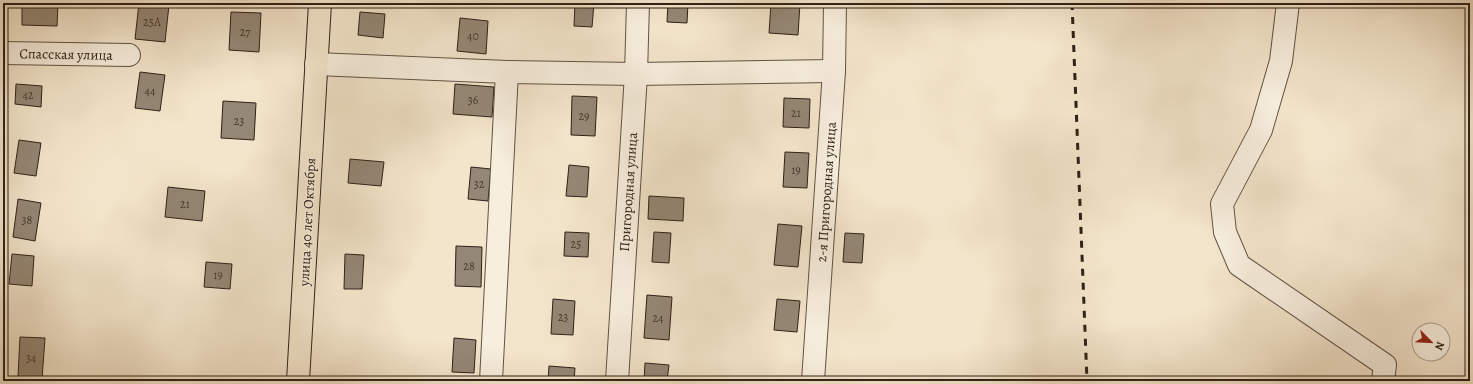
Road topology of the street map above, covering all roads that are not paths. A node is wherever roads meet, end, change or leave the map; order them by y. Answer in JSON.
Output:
{"nodes":[{"id":1,"x":320,"y":3,"type":"edge"},
{"id":2,"x":638,"y":3,"type":"edge"},
{"id":3,"x":835,"y":3,"type":"edge"},
{"id":4,"x":1288,"y":3,"type":"edge"},
{"id":5,"x":3,"y":53,"type":"edge"},
{"id":6,"x":129,"y":55,"type":"dead end"},
{"id":7,"x":316,"y":64,"type":"junction"},
{"id":8,"x":834,"y":71,"type":"junction"},
{"id":9,"x":507,"y":72,"type":"junction"},
{"id":10,"x":636,"y":74,"type":"junction"},
{"id":11,"x":298,"y":381,"type":"edge"},
{"id":12,"x":491,"y":381,"type":"edge"},
{"id":13,"x":617,"y":381,"type":"edge"},
{"id":14,"x":813,"y":381,"type":"edge"},
{"id":15,"x":1383,"y":381,"type":"edge"}],
"edges":[{"from":1,"to":7,"type":"main road","name":"улица 40 лет Октября"},
{"from":2,"to":10,"type":"street","name":"Пригородная улица"},
{"from":3,"to":8,"type":"street","name":"2-я Пригородная улица"},
{"from":4,"to":15,"type":"street"},
{"from":5,"to":6,"type":"street","name":"Спасская улица"},
{"from":7,"to":9,"type":"street"},
{"from":7,"to":11,"type":"main road","name":"улица 40 лет Октября"},
{"from":8,"to":10,"type":"street"},
{"from":8,"to":14,"type":"street","name":"2-я Пригородная улица"},
{"from":9,"to":10,"type":"street"},
{"from":9,"to":12,"type":"street"},
{"from":10,"to":13,"type":"street","name":"Пригородная улица"}]}
